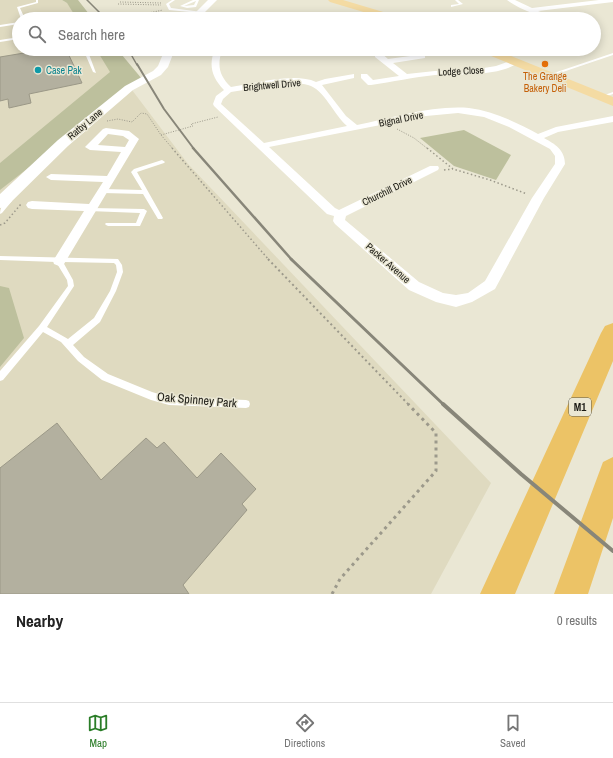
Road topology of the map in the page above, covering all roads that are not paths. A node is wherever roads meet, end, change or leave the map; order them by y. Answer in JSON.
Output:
{"nodes":[{"id":1,"x":37,"y":0,"type":"edge"},
{"id":2,"x":174,"y":0,"type":"edge"},
{"id":3,"x":197,"y":0,"type":"edge"},
{"id":4,"x":213,"y":0,"type":"edge"},
{"id":5,"x":333,"y":0,"type":"edge"},
{"id":6,"x":456,"y":0,"type":"edge"},
{"id":7,"x":510,"y":0,"type":"edge"},
{"id":8,"x":613,"y":0,"type":"edge"},
{"id":9,"x":452,"y":6,"type":"dead end"},
{"id":10,"x":531,"y":10,"type":"junction"},
{"id":11,"x":20,"y":12,"type":"edge"},
{"id":12,"x":200,"y":12,"type":"joint"},
{"id":13,"x":375,"y":12,"type":"edge"},
{"id":14,"x":537,"y":12,"type":"edge"},
{"id":15,"x":12,"y":24,"type":"edge"},
{"id":16,"x":0,"y":26,"type":"edge"},
{"id":17,"x":12,"y":39,"type":"edge"},
{"id":18,"x":0,"y":41,"type":"edge"},
{"id":19,"x":613,"y":54,"type":"edge"},
{"id":20,"x":88,"y":56,"type":"edge"},
{"id":21,"x":167,"y":56,"type":"edge"},
{"id":22,"x":215,"y":56,"type":"edge"},
{"id":23,"x":379,"y":56,"type":"edge"},
{"id":24,"x":422,"y":56,"type":"dead end"},
{"id":25,"x":502,"y":56,"type":"edge"},
{"id":26,"x":516,"y":61,"type":"junction"},
{"id":27,"x":386,"y":62,"type":"junction"},
{"id":28,"x":95,"y":72,"type":"dead end"},
{"id":29,"x":550,"y":75,"type":"junction"},
{"id":30,"x":351,"y":76,"type":"dead end"},
{"id":31,"x":364,"y":76,"type":"dead end"},
{"id":32,"x":405,"y":77,"type":"junction"},
{"id":33,"x":316,"y":85,"type":"junction"},
{"id":34,"x":228,"y":90,"type":"junction"},
{"id":35,"x":607,"y":95,"type":"edge"},
{"id":36,"x":613,"y":102,"type":"edge"},
{"id":37,"x":613,"y":119,"type":"edge"},
{"id":38,"x":355,"y":128,"type":"junction"},
{"id":39,"x":537,"y":137,"type":"junction"},
{"id":40,"x":261,"y":146,"type":"junction"},
{"id":41,"x":128,"y":150,"type":"dead end"},
{"id":42,"x":162,"y":162,"type":"dead end"},
{"id":43,"x":36,"y":168,"type":"junction"},
{"id":44,"x":434,"y":168,"type":"dead end"},
{"id":45,"x":51,"y":177,"type":"dead end"},
{"id":46,"x":110,"y":179,"type":"junction"},
{"id":47,"x":103,"y":191,"type":"junction"},
{"id":48,"x":146,"y":192,"type":"junction"},
{"id":49,"x":0,"y":203,"type":"edge"},
{"id":50,"x":28,"y":203,"type":"road end"},
{"id":51,"x":91,"y":209,"type":"junction"},
{"id":52,"x":0,"y":212,"type":"edge"},
{"id":53,"x":340,"y":214,"type":"junction"},
{"id":54,"x":160,"y":218,"type":"dead end"},
{"id":55,"x":108,"y":224,"type":"dead end"},
{"id":56,"x":0,"y":258,"type":"edge"},
{"id":57,"x":59,"y":261,"type":"junction"},
{"id":58,"x":42,"y":328,"type":"junction"},
{"id":59,"x":613,"y":333,"type":"edge"},
{"id":60,"x":68,"y":344,"type":"junction"},
{"id":61,"x":0,"y":377,"type":"edge"},
{"id":62,"x":246,"y":404,"type":"dead end"},
{"id":63,"x":613,"y":472,"type":"edge"},
{"id":64,"x":497,"y":594,"type":"edge"},
{"id":65,"x":570,"y":594,"type":"edge"}],
"edges":[{"from":1,"to":11,"type":"lane"},
{"from":2,"to":12,"type":"lane"},
{"from":3,"to":3,"type":"lane"},
{"from":4,"to":12,"type":"main road"},
{"from":5,"to":13,"type":"main road"},
{"from":6,"to":9,"type":"lane"},
{"from":7,"to":10,"type":"street"},
{"from":8,"to":10,"type":"street"},
{"from":10,"to":14,"type":"street"},
{"from":15,"to":16,"type":"lane"},
{"from":17,"to":18,"type":"lane"},
{"from":19,"to":29,"type":"lane"},
{"from":20,"to":28,"type":"lane"},
{"from":21,"to":43,"type":"main road","name":"Ratby Lane"},
{"from":22,"to":34,"type":"street"},
{"from":23,"to":27,"type":"street"},
{"from":24,"to":27,"type":"street"},
{"from":25,"to":26,"type":"main road"},
{"from":26,"to":29,"type":"main road"},
{"from":26,"to":32,"type":"street","name":"Lodge Close"},
{"from":27,"to":32,"type":"street"},
{"from":29,"to":35,"type":"main road"},
{"from":30,"to":33,"type":"street","name":"Brightwell Drive"},
{"from":31,"to":32,"type":"street","name":"Lodge Close"},
{"from":33,"to":34,"type":"street","name":"Brightwell Drive"},
{"from":33,"to":38,"type":"street","name":"Brightwell Drive"},
{"from":34,"to":40,"type":"street","name":"Packer Avenue"},
{"from":35,"to":36,"type":"main road"},
{"from":37,"to":39,"type":"street"},
{"from":38,"to":39,"type":"street","name":"Bignal Drive"},
{"from":38,"to":40,"type":"street","name":"Bignal Drive"},
{"from":39,"to":53,"type":"street","name":"Packer Avenue"},
{"from":40,"to":53,"type":"street","name":"Packer Avenue"},
{"from":41,"to":46,"type":"street"},
{"from":42,"to":48,"type":"lane"},
{"from":43,"to":49,"type":"main road","name":"Ratby Lane"},
{"from":43,"to":52,"type":"lane"},
{"from":44,"to":53,"type":"street","name":"Churchill Drive"},
{"from":45,"to":46,"type":"street"},
{"from":46,"to":47,"type":"street"},
{"from":47,"to":48,"type":"lane"},
{"from":47,"to":51,"type":"street"},
{"from":48,"to":54,"type":"lane"},
{"from":50,"to":51,"type":"street"},
{"from":51,"to":55,"type":"lane"},
{"from":51,"to":57,"type":"street"},
{"from":56,"to":57,"type":"lane"},
{"from":57,"to":58,"type":"lane"},
{"from":57,"to":60,"type":"lane"},
{"from":58,"to":60,"type":"lane","name":"Oak Spinney Park"},
{"from":58,"to":61,"type":"lane"},
{"from":59,"to":64,"type":"highway","number":"M1"},
{"from":60,"to":62,"type":"lane","name":"Oak Spinney Park"},
{"from":63,"to":65,"type":"highway"}]}
